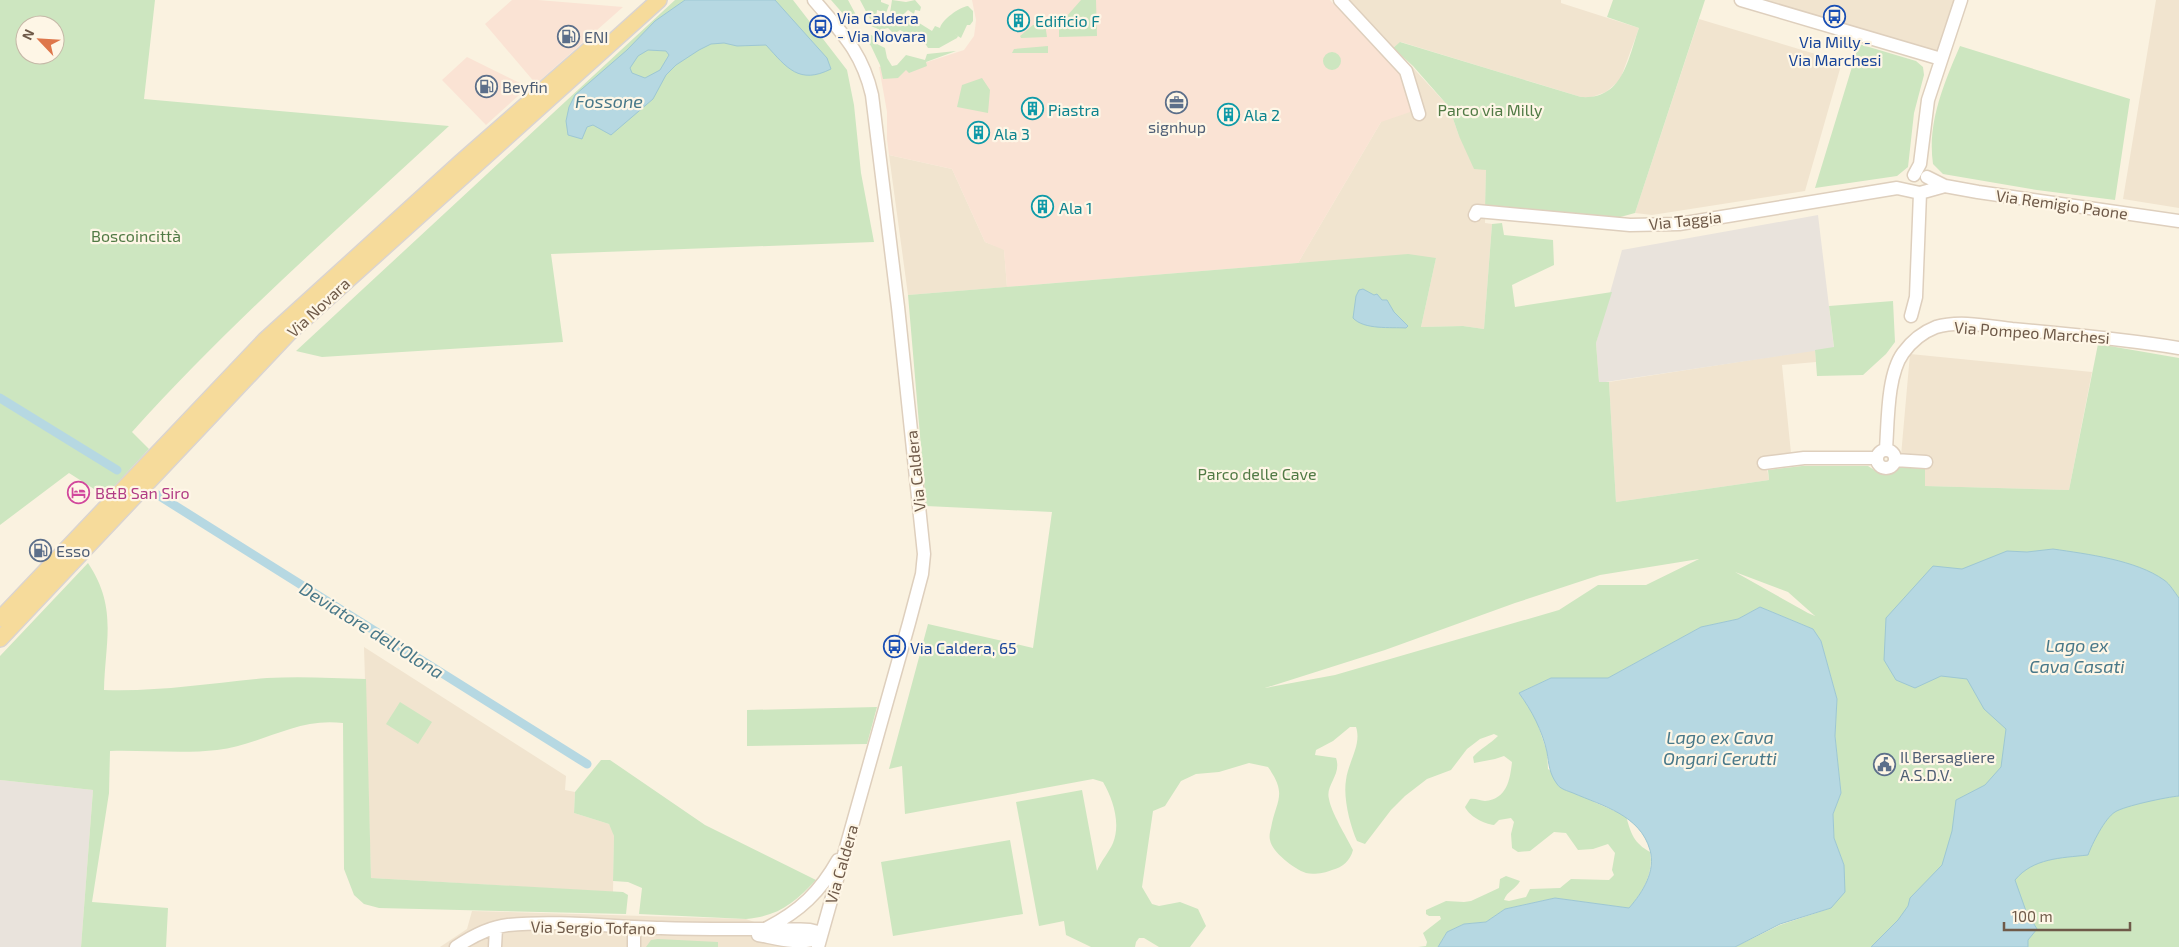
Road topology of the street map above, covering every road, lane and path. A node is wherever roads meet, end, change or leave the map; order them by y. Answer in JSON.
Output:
{"nodes":[{"id":1,"x":646,"y":0,"type":"edge"},
{"id":2,"x":659,"y":0,"type":"edge"},
{"id":3,"x":814,"y":0,"type":"edge"},
{"id":4,"x":1340,"y":0,"type":"edge"},
{"id":5,"x":1740,"y":0,"type":"edge"},
{"id":6,"x":1961,"y":0,"type":"edge"},
{"id":7,"x":1941,"y":59,"type":"junction"},
{"id":8,"x":1419,"y":114,"type":"dead end"},
{"id":9,"x":1920,"y":174,"type":"junction"},
{"id":10,"x":1945,"y":186,"type":"junction"},
{"id":11,"x":1896,"y":188,"type":"junction"},
{"id":12,"x":1920,"y":191,"type":"junction"},
{"id":13,"x":1475,"y":215,"type":"dead end"},
{"id":14,"x":2179,"y":221,"type":"edge"},
{"id":15,"x":1911,"y":316,"type":"dead end"},
{"id":16,"x":2179,"y":348,"type":"edge"},
{"id":17,"x":1881,"y":454,"type":"junction"},
{"id":18,"x":1926,"y":462,"type":"dead end"},
{"id":19,"x":1764,"y":463,"type":"dead end"},
{"id":20,"x":0,"y":619,"type":"edge"},
{"id":21,"x":0,"y":639,"type":"edge"},
{"id":22,"x":847,"y":845,"type":"junction"},
{"id":23,"x":634,"y":927,"type":"junction"},
{"id":24,"x":496,"y":928,"type":"junction"},
{"id":25,"x":765,"y":929,"type":"junction"},
{"id":26,"x":736,"y":930,"type":"junction"},
{"id":27,"x":820,"y":941,"type":"edge"},
{"id":28,"x":793,"y":943,"type":"edge"},
{"id":29,"x":456,"y":947,"type":"edge"},
{"id":30,"x":495,"y":947,"type":"edge"},
{"id":31,"x":634,"y":947,"type":"edge"}],
"edges":[{"from":1,"to":20,"type":"main road","name":"Via Novara"},
{"from":2,"to":21,"type":"main road","name":"Via Novara"},
{"from":3,"to":22,"type":"street","name":"Via Caldera"},
{"from":4,"to":8,"type":"street"},
{"from":5,"to":7,"type":"street"},
{"from":6,"to":7,"type":"street"},
{"from":7,"to":9,"type":"street"},
{"from":9,"to":10,"type":"street"},
{"from":9,"to":11,"type":"street"},
{"from":9,"to":12,"type":"street"},
{"from":10,"to":12,"type":"street"},
{"from":10,"to":14,"type":"street","name":"Via Remigio Paone"},
{"from":11,"to":12,"type":"street"},
{"from":11,"to":13,"type":"street","name":"Via Taggia"},
{"from":12,"to":15,"type":"street"},
{"from":16,"to":17,"type":"street","name":"Via Pompeo Marchesi"},
{"from":17,"to":18,"type":"street"},
{"from":17,"to":19,"type":"street"},
{"from":22,"to":25,"type":"street","name":"Via Sergio Tofano"},
{"from":22,"to":27,"type":"street","name":"Via Caldera"},
{"from":23,"to":24,"type":"street","name":"Via Sergio Tofano"},
{"from":23,"to":26,"type":"street","name":"Via Sergio Tofano"},
{"from":23,"to":31,"type":"street"},
{"from":24,"to":29,"type":"street","name":"Via Sergio Tofano"},
{"from":24,"to":30,"type":"street"},
{"from":25,"to":26,"type":"street","name":"Via Sergio Tofano"},
{"from":25,"to":27,"type":"street","name":"Via Sergio Tofano"},
{"from":26,"to":28,"type":"street","name":"Via Sergio Tofano"},
{"from":27,"to":28,"type":"street","name":"Via Sergio Tofano"}]}
